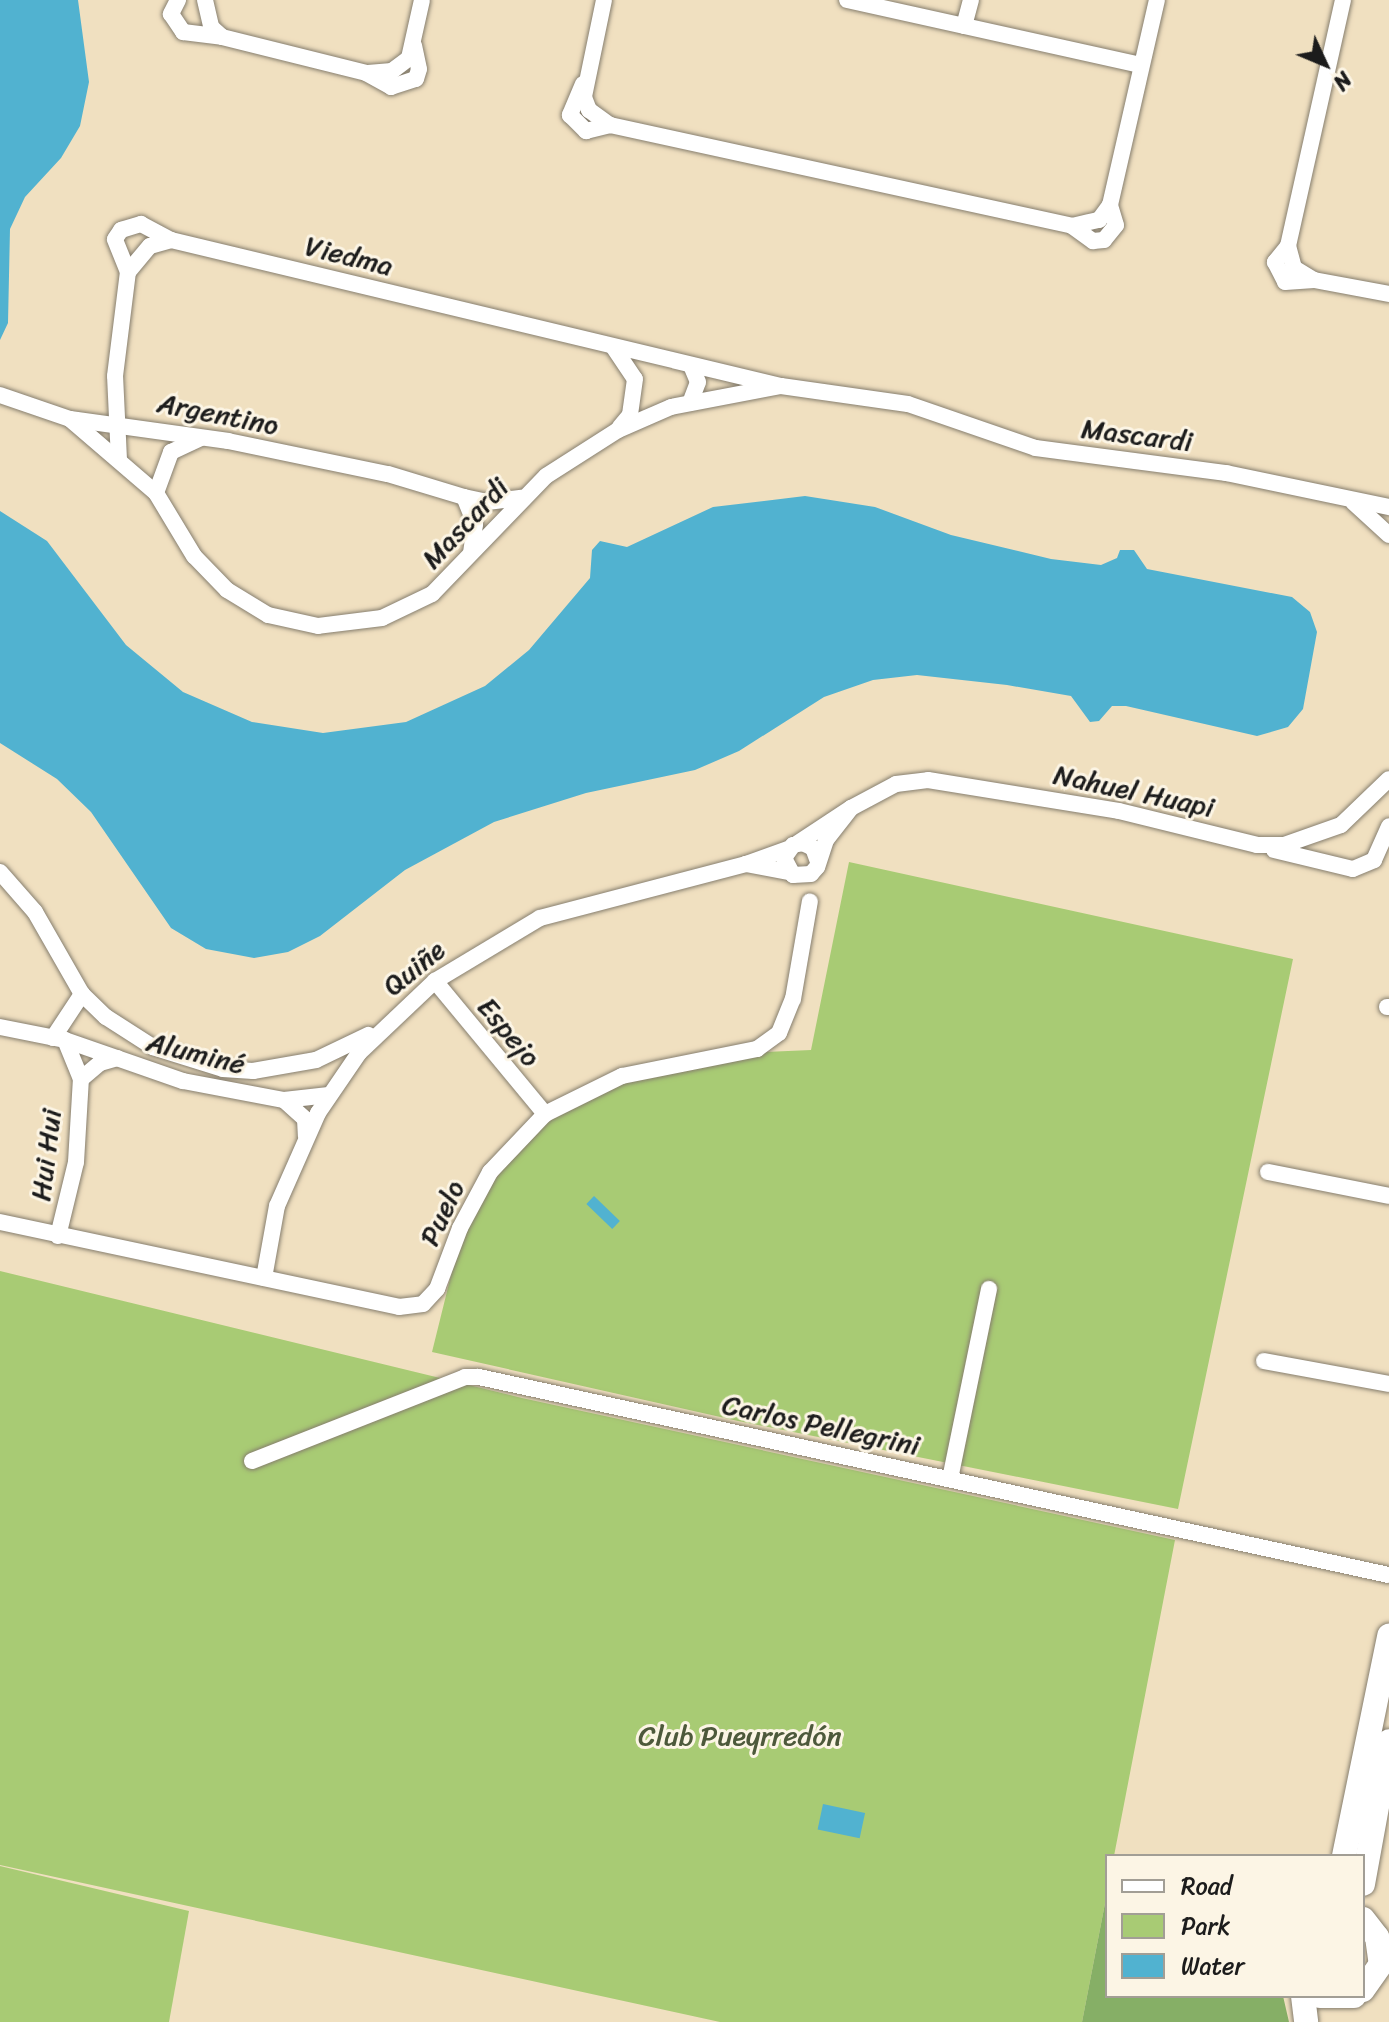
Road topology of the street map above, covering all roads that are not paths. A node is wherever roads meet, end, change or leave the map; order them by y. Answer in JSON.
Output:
{"nodes":[{"id":1,"x":178,"y":0,"type":"edge"},
{"id":2,"x":205,"y":0,"type":"edge"},
{"id":3,"x":422,"y":0,"type":"edge"},
{"id":4,"x":604,"y":0,"type":"edge"},
{"id":5,"x":847,"y":0,"type":"edge"},
{"id":6,"x":971,"y":0,"type":"edge"},
{"id":7,"x":1157,"y":0,"type":"edge"},
{"id":8,"x":1343,"y":0,"type":"edge"},
{"id":9,"x":964,"y":26,"type":"junction"},
{"id":10,"x":222,"y":37,"type":"junction"},
{"id":11,"x":1140,"y":65,"type":"junction"},
{"id":12,"x":171,"y":240,"type":"junction"},
{"id":13,"x":128,"y":272,"type":"junction"},
{"id":14,"x":1389,"y":294,"type":"edge"},
{"id":15,"x":614,"y":348,"type":"junction"},
{"id":16,"x":657,"y":359,"type":"junction"},
{"id":17,"x":692,"y":368,"type":"junction"},
{"id":18,"x":635,"y":379,"type":"junction"},
{"id":19,"x":781,"y":386,"type":"junction"},
{"id":20,"x":0,"y":395,"type":"edge"},
{"id":21,"x":634,"y":399,"type":"junction"},
{"id":22,"x":690,"y":403,"type":"junction"},
{"id":23,"x":656,"y":413,"type":"junction"},
{"id":24,"x":70,"y":419,"type":"junction"},
{"id":25,"x":119,"y":423,"type":"junction"},
{"id":26,"x":618,"y":430,"type":"junction"},
{"id":27,"x":205,"y":436,"type":"junction"},
{"id":28,"x":119,"y":460,"type":"junction"},
{"id":29,"x":156,"y":493,"type":"junction"},
{"id":30,"x":464,"y":497,"type":"junction"},
{"id":31,"x":522,"y":498,"type":"junction"},
{"id":32,"x":1348,"y":498,"type":"junction"},
{"id":33,"x":1389,"y":507,"type":"edge"},
{"id":34,"x":1389,"y":535,"type":"edge"},
{"id":35,"x":470,"y":556,"type":"junction"},
{"id":36,"x":1389,"y":779,"type":"edge"},
{"id":37,"x":851,"y":808,"type":"junction"},
{"id":38,"x":1389,"y":826,"type":"edge"},
{"id":39,"x":1257,"y":845,"type":"junction"},
{"id":40,"x":793,"y":846,"type":"junction"},
{"id":41,"x":746,"y":864,"type":"junction"},
{"id":42,"x":816,"y":867,"type":"junction"},
{"id":43,"x":0,"y":872,"type":"edge"},
{"id":44,"x":790,"y":874,"type":"junction"},
{"id":45,"x":810,"y":901,"type":"junction"},
{"id":46,"x":435,"y":981,"type":"junction"},
{"id":47,"x":82,"y":994,"type":"junction"},
{"id":48,"x":391,"y":1020,"type":"junction"},
{"id":49,"x":0,"y":1027,"type":"edge"},
{"id":50,"x":59,"y":1039,"type":"junction"},
{"id":51,"x":117,"y":1058,"type":"junction"},
{"id":52,"x":316,"y":1060,"type":"junction"},
{"id":53,"x":81,"y":1079,"type":"junction"},
{"id":54,"x":338,"y":1080,"type":"junction"},
{"id":55,"x":329,"y":1095,"type":"junction"},
{"id":56,"x":284,"y":1100,"type":"junction"},
{"id":57,"x":545,"y":1114,"type":"junction"},
{"id":58,"x":306,"y":1136,"type":"junction"},
{"id":59,"x":1268,"y":1172,"type":"dead end"},
{"id":60,"x":1389,"y":1196,"type":"edge"},
{"id":61,"x":0,"y":1222,"type":"edge"},
{"id":62,"x":58,"y":1236,"type":"junction"},
{"id":63,"x":264,"y":1278,"type":"junction"},
{"id":64,"x":989,"y":1289,"type":"dead end"},
{"id":65,"x":1264,"y":1361,"type":"dead end"},
{"id":66,"x":1389,"y":1384,"type":"edge"},
{"id":67,"x":252,"y":1461,"type":"dead end"},
{"id":68,"x":950,"y":1479,"type":"junction"},
{"id":69,"x":1389,"y":1575,"type":"edge"},
{"id":70,"x":1389,"y":1636,"type":"edge"},
{"id":71,"x":1389,"y":1741,"type":"edge"},
{"id":72,"x":1344,"y":1854,"type":"edge"},
{"id":73,"x":1365,"y":1873,"type":"edge"},
{"id":74,"x":1365,"y":1923,"type":"edge"},
{"id":75,"x":1365,"y":1988,"type":"edge"},
{"id":76,"x":1303,"y":1998,"type":"edge"},
{"id":77,"x":1359,"y":1998,"type":"edge"},
{"id":78,"x":1306,"y":2022,"type":"edge"},
{"id":79,"x":1345,"y":2022,"type":"edge"}],
"edges":[{"from":1,"to":10,"type":"street"},
{"from":2,"to":10,"type":"street"},
{"from":3,"to":10,"type":"street"},
{"from":4,"to":11,"type":"street"},
{"from":5,"to":9,"type":"street"},
{"from":6,"to":9,"type":"street"},
{"from":7,"to":11,"type":"street"},
{"from":8,"to":14,"type":"street"},
{"from":9,"to":11,"type":"street"},
{"from":12,"to":13,"type":"street"},
{"from":12,"to":13,"type":"street","name":"Viedma"},
{"from":12,"to":15,"type":"street","name":"Viedma"},
{"from":13,"to":25,"type":"street"},
{"from":15,"to":16,"type":"street","name":"Viedma"},
{"from":15,"to":18,"type":"street"},
{"from":16,"to":17,"type":"street"},
{"from":16,"to":18,"type":"street"},
{"from":17,"to":19,"type":"street"},
{"from":17,"to":22,"type":"street"},
{"from":18,"to":21,"type":"street"},
{"from":19,"to":22,"type":"street"},
{"from":19,"to":32,"type":"street","name":"Mascardi"},
{"from":20,"to":24,"type":"street"},
{"from":21,"to":23,"type":"street"},
{"from":21,"to":26,"type":"street"},
{"from":22,"to":23,"type":"street"},
{"from":23,"to":26,"type":"street","name":"Mascardi"},
{"from":24,"to":25,"type":"street","name":"Argentino"},
{"from":24,"to":28,"type":"street"},
{"from":25,"to":27,"type":"street","name":"Argentino"},
{"from":25,"to":28,"type":"street"},
{"from":26,"to":31,"type":"street","name":"Mascardi"},
{"from":27,"to":29,"type":"street"},
{"from":27,"to":30,"type":"street","name":"Argentino"},
{"from":28,"to":29,"type":"street"},
{"from":29,"to":35,"type":"street","name":"Mascardi"},
{"from":30,"to":31,"type":"street","name":"Argentino"},
{"from":30,"to":35,"type":"street"},
{"from":31,"to":35,"type":"street","name":"Mascardi"},
{"from":32,"to":33,"type":"street","name":"Mascardi"},
{"from":32,"to":34,"type":"street"},
{"from":36,"to":39,"type":"street","name":"Nahuel Huapi"},
{"from":37,"to":39,"type":"street","name":"Nahuel Huapi"},
{"from":37,"to":40,"type":"street","name":"Nahuel Huapi"},
{"from":37,"to":42,"type":"street","name":"Puelo"},
{"from":38,"to":39,"type":"street"},
{"from":40,"to":41,"type":"street","name":"Quiñe"},
{"from":40,"to":42,"type":"street"},
{"from":40,"to":44,"type":"street"},
{"from":41,"to":44,"type":"street"},
{"from":41,"to":46,"type":"street","name":"Quiñe"},
{"from":42,"to":44,"type":"street"},
{"from":42,"to":45,"type":"street","name":"Puelo"},
{"from":43,"to":47,"type":"street"},
{"from":44,"to":45,"type":"street"},
{"from":45,"to":57,"type":"street","name":"Puelo"},
{"from":46,"to":48,"type":"street","name":"Quiñe"},
{"from":46,"to":57,"type":"street","name":"Espejo"},
{"from":47,"to":50,"type":"street"},
{"from":47,"to":52,"type":"street"},
{"from":48,"to":52,"type":"street"},
{"from":48,"to":54,"type":"street","name":"Quiñe"},
{"from":49,"to":50,"type":"street","name":"Aluminé"},
{"from":50,"to":51,"type":"street","name":"Aluminé"},
{"from":50,"to":53,"type":"street"},
{"from":51,"to":53,"type":"street"},
{"from":51,"to":56,"type":"street","name":"Aluminé"},
{"from":52,"to":54,"type":"street"},
{"from":53,"to":62,"type":"street","name":"Hui Hui"},
{"from":54,"to":55,"type":"street","name":"Quiñe"},
{"from":55,"to":56,"type":"street","name":"Aluminé"},
{"from":55,"to":58,"type":"street","name":"Quiñe"},
{"from":56,"to":58,"type":"street"},
{"from":57,"to":63,"type":"street","name":"Puelo"},
{"from":58,"to":63,"type":"street","name":"Quiñe"},
{"from":59,"to":60,"type":"street"},
{"from":61,"to":62,"type":"street","name":"Puelo"},
{"from":62,"to":63,"type":"street","name":"Puelo"},
{"from":64,"to":68,"type":"street"},
{"from":65,"to":66,"type":"street"},
{"from":67,"to":68,"type":"street","name":"Carlos Pellegrini"},
{"from":68,"to":69,"type":"street","name":"Carlos Pellegrini"},
{"from":70,"to":72,"type":"main road"},
{"from":71,"to":73,"type":"main road"},
{"from":74,"to":75,"type":"main road"},
{"from":76,"to":78,"type":"main road"},
{"from":77,"to":79,"type":"main road"}]}
